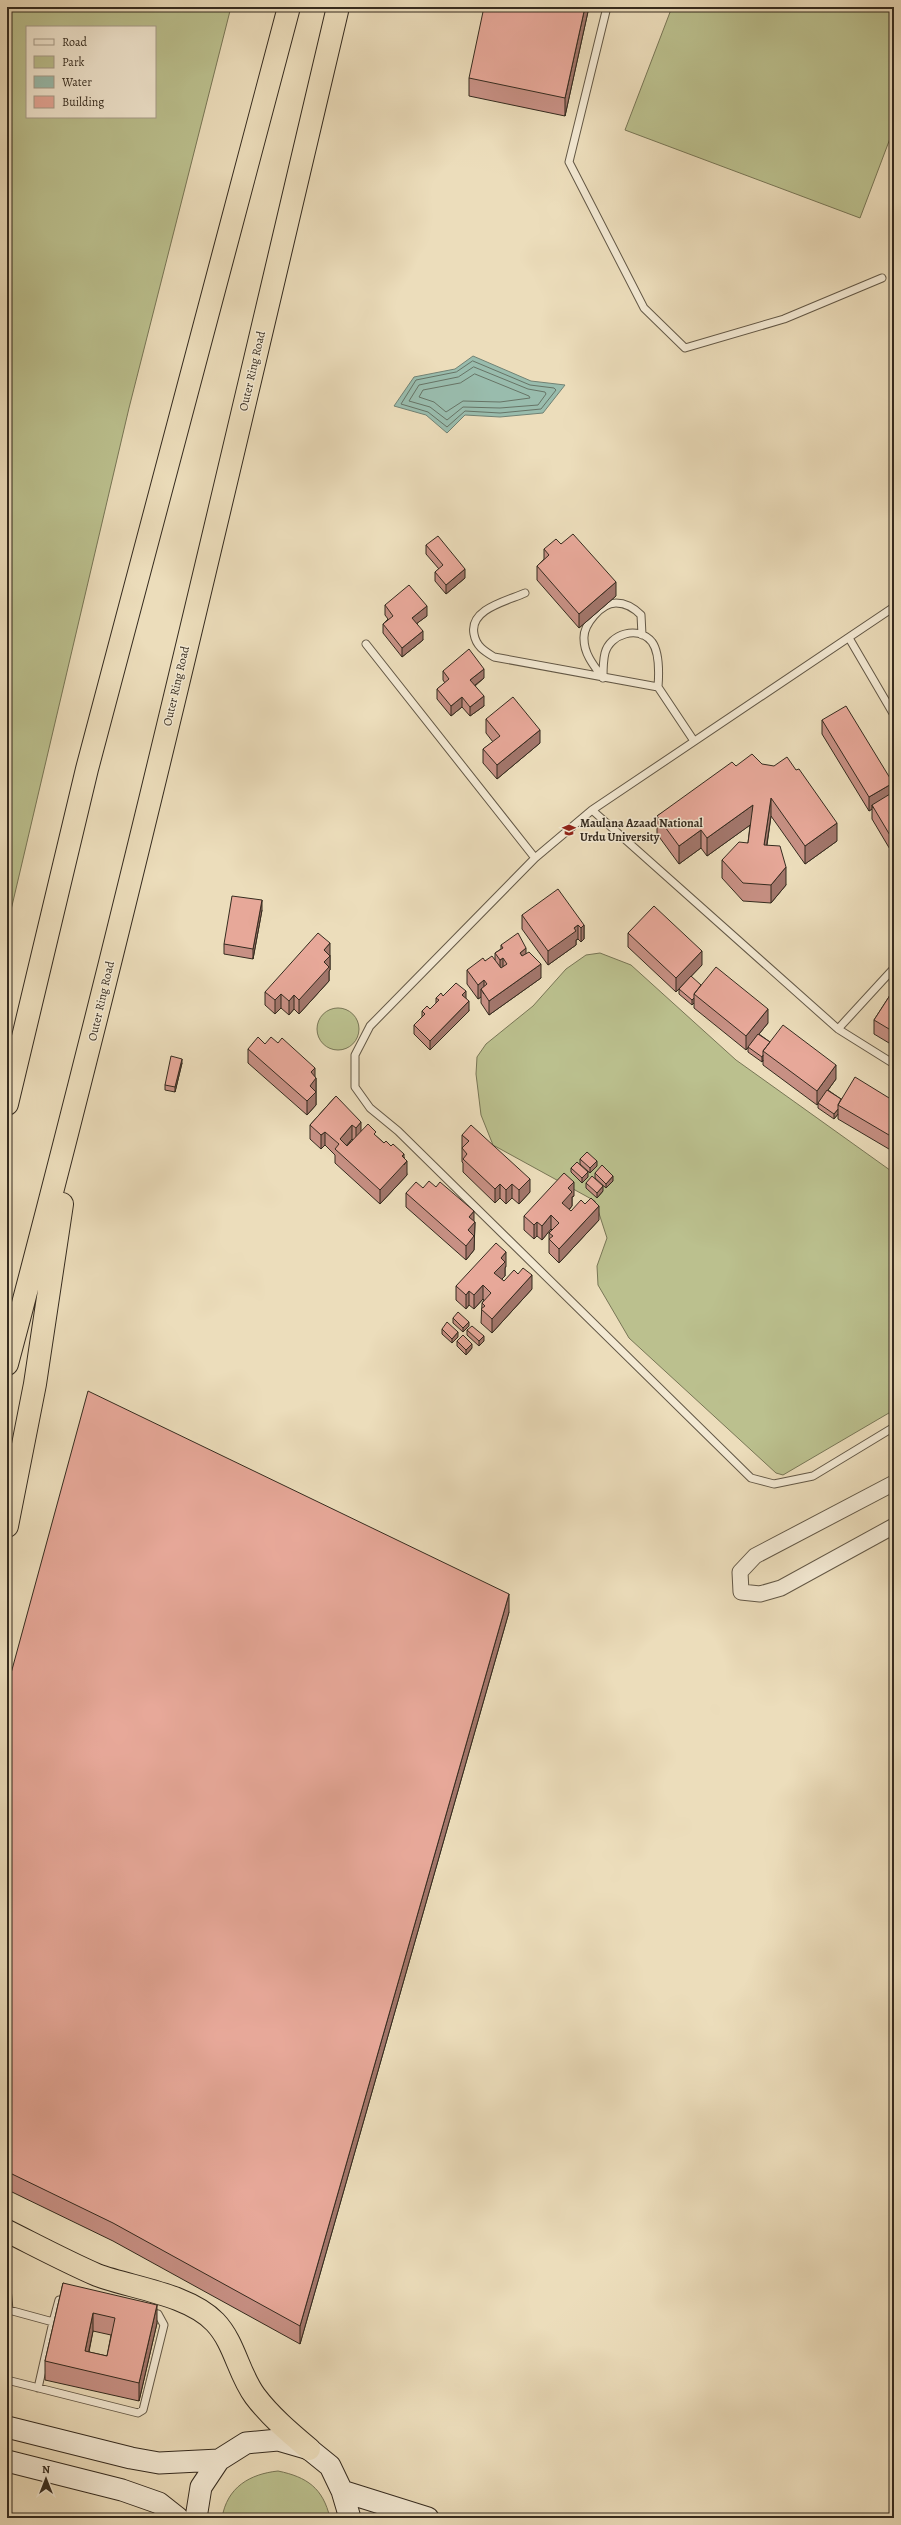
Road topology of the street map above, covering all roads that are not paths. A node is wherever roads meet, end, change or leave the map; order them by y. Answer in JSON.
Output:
{"nodes":[{"id":1,"x":289,"y":7,"type":"edge"},
{"id":2,"x":338,"y":7,"type":"edge"},
{"id":3,"x":607,"y":7,"type":"edge"},
{"id":4,"x":882,"y":278,"type":"dead end"},
{"id":5,"x":526,"y":593,"type":"dead end"},
{"id":6,"x":894,"y":607,"type":"edge"},
{"id":7,"x":642,"y":635,"type":"junction"},
{"id":8,"x":849,"y":638,"type":"junction"},
{"id":9,"x":366,"y":644,"type":"dead end"},
{"id":10,"x":602,"y":678,"type":"junction"},
{"id":11,"x":658,"y":687,"type":"junction"},
{"id":12,"x":894,"y":715,"type":"edge"},
{"id":13,"x":694,"y":741,"type":"junction"},
{"id":14,"x":592,"y":810,"type":"junction"},
{"id":15,"x":535,"y":858,"type":"junction"},
{"id":16,"x":894,"y":968,"type":"edge"},
{"id":17,"x":838,"y":1030,"type":"junction"},
{"id":18,"x":894,"y":1064,"type":"edge"},
{"id":19,"x":10,"y":1085,"type":"edge"},
{"id":20,"x":78,"y":1098,"type":"junction"},
{"id":21,"x":7,"y":1104,"type":"edge"},
{"id":22,"x":7,"y":1364,"type":"edge"},
{"id":23,"x":894,"y":1427,"type":"edge"},
{"id":24,"x":894,"y":1483,"type":"edge"},
{"id":25,"x":7,"y":1526,"type":"edge"},
{"id":26,"x":894,"y":1526,"type":"edge"},
{"id":27,"x":7,"y":2231,"type":"edge"},
{"id":28,"x":7,"y":2288,"type":"edge"},
{"id":29,"x":65,"y":2291,"type":"edge"},
{"id":30,"x":143,"y":2310,"type":"edge"},
{"id":31,"x":53,"y":2322,"type":"junction"},
{"id":32,"x":7,"y":2380,"type":"edge"},
{"id":33,"x":38,"y":2388,"type":"junction"},
{"id":34,"x":7,"y":2427,"type":"edge"},
{"id":35,"x":309,"y":2449,"type":"junction"},
{"id":36,"x":219,"y":2460,"type":"junction"},
{"id":37,"x":7,"y":2461,"type":"edge"},
{"id":38,"x":342,"y":2491,"type":"junction"},
{"id":39,"x":178,"y":2518,"type":"edge"},
{"id":40,"x":196,"y":2518,"type":"edge"},
{"id":41,"x":350,"y":2518,"type":"edge"},
{"id":42,"x":428,"y":2518,"type":"edge"}],
"edges":[{"from":1,"to":19,"type":"highway"},
{"from":2,"to":20,"type":"highway","name":"Outer Ring Road"},
{"from":3,"to":4,"type":"lane"},
{"from":5,"to":10,"type":"lane"},
{"from":6,"to":8,"type":"lane"},
{"from":7,"to":10,"type":"lane"},
{"from":7,"to":10,"type":"lane"},
{"from":7,"to":11,"type":"lane"},
{"from":8,"to":12,"type":"lane"},
{"from":8,"to":13,"type":"lane"},
{"from":9,"to":15,"type":"lane"},
{"from":10,"to":11,"type":"lane"},
{"from":11,"to":13,"type":"lane"},
{"from":13,"to":14,"type":"lane"},
{"from":14,"to":15,"type":"lane"},
{"from":14,"to":17,"type":"lane"},
{"from":15,"to":23,"type":"lane"},
{"from":16,"to":17,"type":"lane"},
{"from":17,"to":18,"type":"lane"},
{"from":19,"to":21,"type":"highway"},
{"from":20,"to":22,"type":"highway","name":"Outer Ring Road"},
{"from":20,"to":25,"type":"highway"},
{"from":24,"to":26,"type":"street"},
{"from":27,"to":35,"type":"highway"},
{"from":28,"to":31,"type":"lane"},
{"from":29,"to":31,"type":"lane"},
{"from":30,"to":33,"type":"lane"},
{"from":31,"to":33,"type":"lane"},
{"from":32,"to":33,"type":"lane"},
{"from":34,"to":36,"type":"main road"},
{"from":35,"to":36,"type":"main road"},
{"from":35,"to":38,"type":"main road"},
{"from":36,"to":40,"type":"main road"},
{"from":37,"to":39,"type":"main road"},
{"from":38,"to":41,"type":"main road"},
{"from":38,"to":42,"type":"main road"}]}
